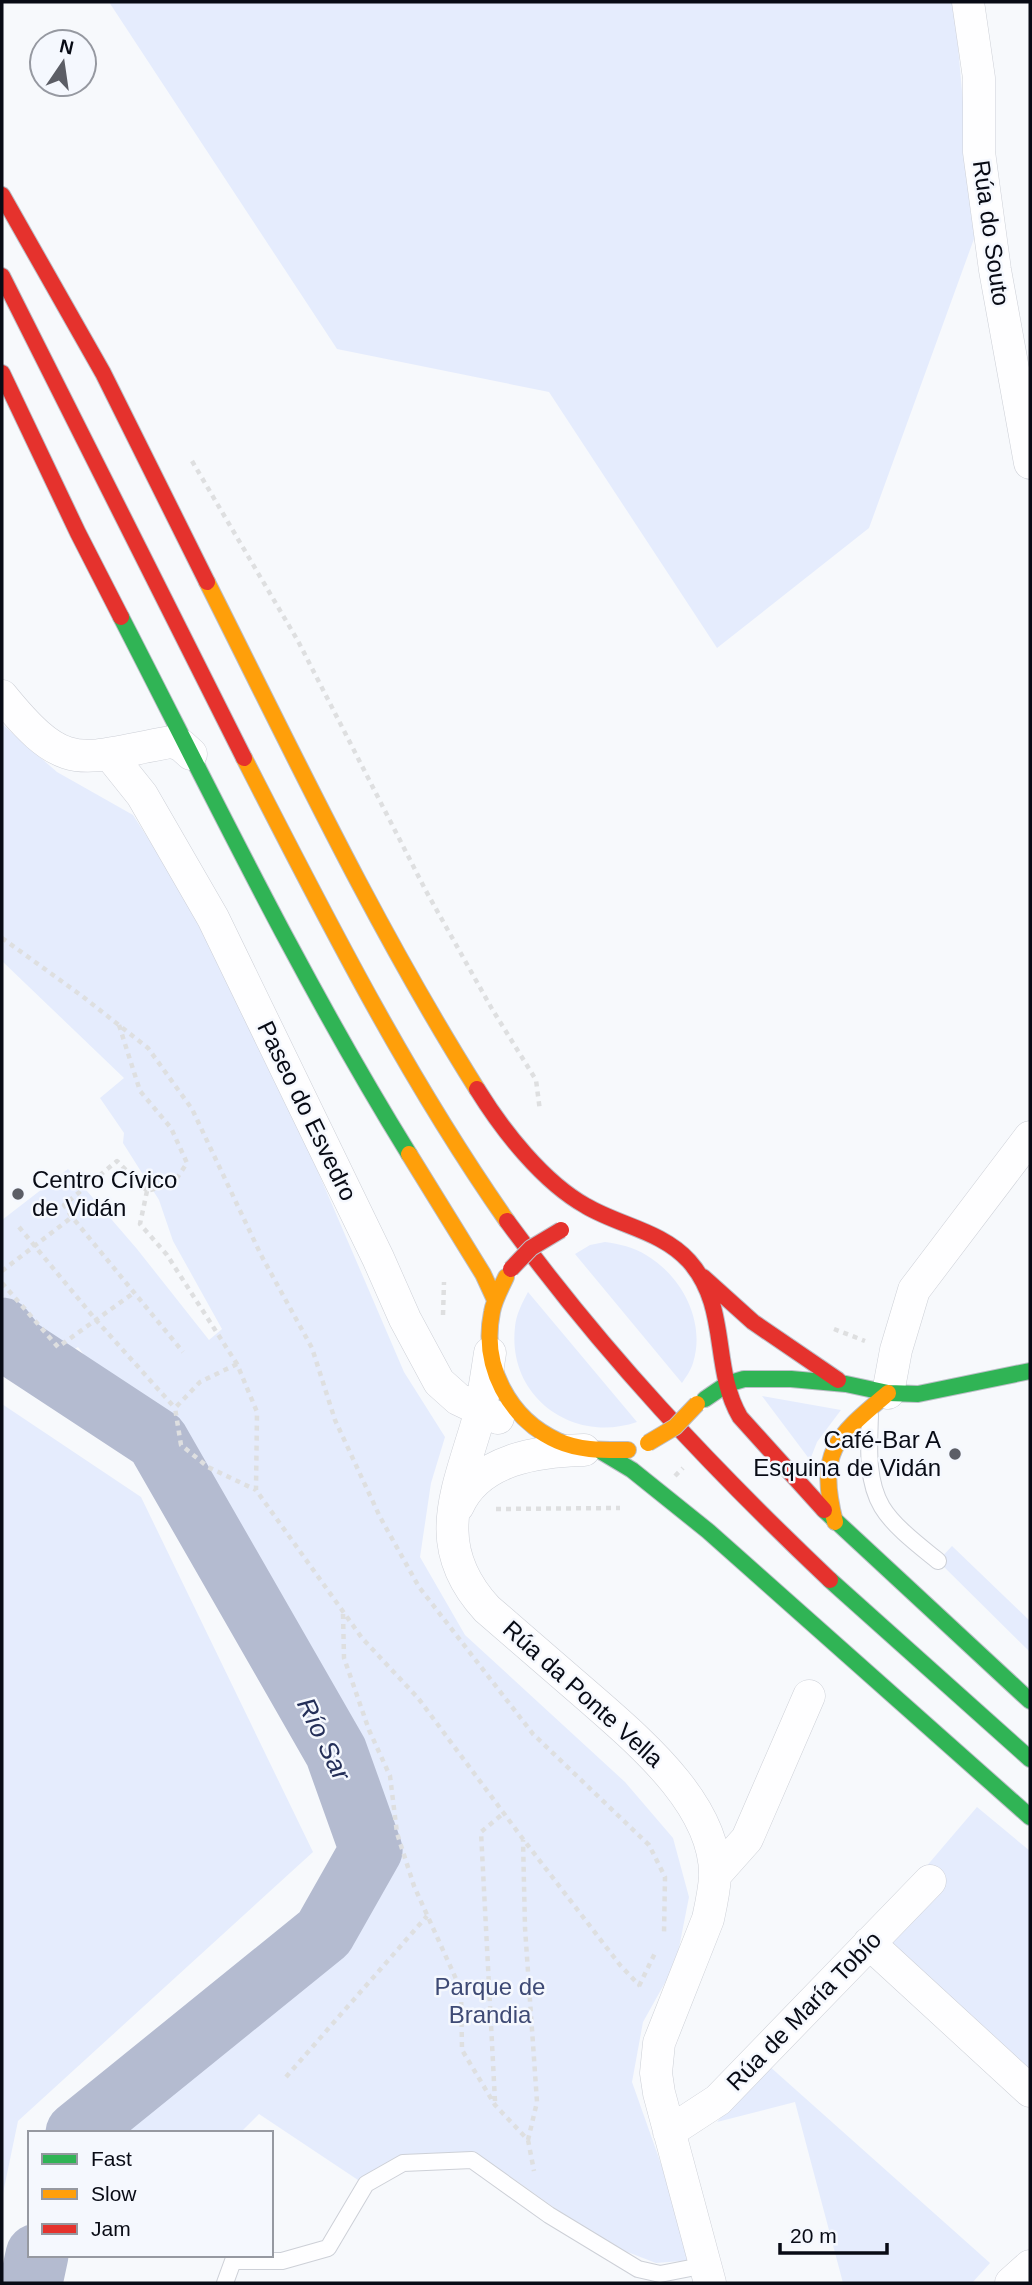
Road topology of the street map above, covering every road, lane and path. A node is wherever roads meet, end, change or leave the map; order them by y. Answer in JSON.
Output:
{"nodes":[{"id":1,"x":968,"y":2,"type":"edge"},
{"id":2,"x":2,"y":195,"type":"edge"},
{"id":3,"x":2,"y":276,"type":"edge"},
{"id":4,"x":2,"y":373,"type":"edge"},
{"id":5,"x":191,"y":459,"type":"dead end"},
{"id":6,"x":1030,"y":463,"type":"edge"},
{"id":7,"x":2,"y":696,"type":"edge"},
{"id":8,"x":191,"y":754,"type":"junction"},
{"id":9,"x":110,"y":755,"type":"junction"},
{"id":10,"x":2,"y":938,"type":"edge"},
{"id":11,"x":118,"y":1024,"type":"junction"},
{"id":12,"x":544,"y":1120,"type":"dead end"},
{"id":13,"x":1030,"y":1137,"type":"edge"},
{"id":14,"x":147,"y":1191,"type":"junction"},
{"id":15,"x":72,"y":1217,"type":"junction"},
{"id":16,"x":19,"y":1227,"type":"dead end"},
{"id":17,"x":634,"y":1227,"type":"junction"},
{"id":18,"x":34,"y":1246,"type":"junction"},
{"id":19,"x":696,"y":1270,"type":"junction"},
{"id":20,"x":2,"y":1271,"type":"edge"},
{"id":21,"x":2,"y":1283,"type":"edge"},
{"id":22,"x":135,"y":1292,"type":"junction"},
{"id":23,"x":495,"y":1300,"type":"junction"},
{"id":24,"x":96,"y":1320,"type":"junction"},
{"id":25,"x":832,"y":1328,"type":"dead end"},
{"id":26,"x":719,"y":1340,"type":"junction"},
{"id":27,"x":896,"y":1350,"type":"junction"},
{"id":28,"x":183,"y":1352,"type":"dead end"},
{"id":29,"x":490,"y":1352,"type":"junction"},
{"id":30,"x":237,"y":1364,"type":"junction"},
{"id":31,"x":1030,"y":1371,"type":"edge"},
{"id":32,"x":727,"y":1384,"type":"junction"},
{"id":33,"x":846,"y":1384,"type":"junction"},
{"id":34,"x":879,"y":1401,"type":"junction"},
{"id":35,"x":697,"y":1404,"type":"junction"},
{"id":36,"x":175,"y":1408,"type":"junction"},
{"id":37,"x":480,"y":1411,"type":"junction"},
{"id":38,"x":534,"y":1429,"type":"junction"},
{"id":39,"x":593,"y":1451,"type":"junction"},
{"id":40,"x":256,"y":1490,"type":"junction"},
{"id":41,"x":622,"y":1508,"type":"dead end"},
{"id":42,"x":485,"y":1509,"type":"dead end"},
{"id":43,"x":453,"y":1517,"type":"junction"},
{"id":44,"x":835,"y":1522,"type":"junction"},
{"id":45,"x":938,"y":1561,"type":"dead end"},
{"id":46,"x":343,"y":1612,"type":"junction"},
{"id":47,"x":809,"y":1696,"type":"dead end"},
{"id":48,"x":1030,"y":1701,"type":"edge"},
{"id":49,"x":1030,"y":1759,"type":"edge"},
{"id":50,"x":505,"y":1812,"type":"junction"},
{"id":51,"x":1030,"y":1817,"type":"edge"},
{"id":52,"x":523,"y":1839,"type":"junction"},
{"id":53,"x":715,"y":1875,"type":"junction"},
{"id":54,"x":930,"y":1881,"type":"dead end"},
{"id":55,"x":427,"y":1916,"type":"junction"},
{"id":56,"x":869,"y":1943,"type":"junction"},
{"id":57,"x":639,"y":1986,"type":"junction"},
{"id":58,"x":668,"y":2019,"type":"junction"},
{"id":59,"x":286,"y":2077,"type":"dead end"},
{"id":60,"x":1030,"y":2091,"type":"edge"},
{"id":61,"x":495,"y":2105,"type":"junction"},
{"id":62,"x":669,"y":2132,"type":"junction"},
{"id":63,"x":1030,"y":2266,"type":"edge"},
{"id":64,"x":708,"y":2274,"type":"edge"},
{"id":65,"x":225,"y":2283,"type":"edge"},
{"id":66,"x":1012,"y":2283,"type":"edge"}],
"edges":[{"from":1,"to":6,"type":"street","name":"Rúa do Souto"},
{"from":2,"to":17,"type":"main road"},
{"from":3,"to":49,"type":"main road"},
{"from":4,"to":8,"type":"main road"},
{"from":5,"to":12,"type":"path"},
{"from":7,"to":9,"type":"street"},
{"from":8,"to":9,"type":"street"},
{"from":8,"to":23,"type":"main road"},
{"from":9,"to":37,"type":"street","name":"Paseo do Esvedro"},
{"from":10,"to":11,"type":"path"},
{"from":11,"to":14,"type":"path"},
{"from":11,"to":57,"type":"path"},
{"from":13,"to":27,"type":"street"},
{"from":14,"to":15,"type":"path"},
{"from":14,"to":30,"type":"path"},
{"from":15,"to":18,"type":"path"},
{"from":15,"to":22,"type":"path"},
{"from":16,"to":18,"type":"path"},
{"from":17,"to":19,"type":"main road"},
{"from":17,"to":23,"type":"main road","bridge":true},
{"from":18,"to":20,"type":"path"},
{"from":18,"to":24,"type":"path"},
{"from":19,"to":26,"type":"main road"},
{"from":19,"to":33,"type":"main road"},
{"from":21,"to":24,"type":"path"},
{"from":22,"to":24,"type":"path"},
{"from":22,"to":28,"type":"path"},
{"from":23,"to":29,"type":"main road"},
{"from":24,"to":36,"type":"path"},
{"from":25,"to":27,"type":"path"},
{"from":26,"to":32,"type":"main road"},
{"from":26,"to":35,"type":"main road"},
{"from":27,"to":34,"type":"street"},
{"from":29,"to":37,"type":"street","name":"Rúa da Ponte Vella"},
{"from":29,"to":38,"type":"main road"},
{"from":30,"to":36,"type":"path"},
{"from":30,"to":40,"type":"path"},
{"from":31,"to":34,"type":"main road"},
{"from":32,"to":33,"type":"main road"},
{"from":32,"to":35,"type":"main road"},
{"from":32,"to":44,"type":"main road"},
{"from":33,"to":34,"type":"main road"},
{"from":34,"to":44,"type":"main road"},
{"from":34,"to":45,"type":"lane"},
{"from":35,"to":39,"type":"main road","bridge":true},
{"from":36,"to":40,"type":"path"},
{"from":37,"to":38,"type":"street","name":"Paseo do Esvedro"},
{"from":37,"to":43,"type":"street","name":"Rúa da Ponte Vella"},
{"from":38,"to":39,"type":"main road"},
{"from":39,"to":43,"type":"street"},
{"from":39,"to":51,"type":"main road"},
{"from":40,"to":46,"type":"path"},
{"from":41,"to":42,"type":"path"},
{"from":43,"to":53,"type":"street","name":"Rúa da Ponte Vella"},
{"from":44,"to":48,"type":"main road"},
{"from":46,"to":50,"type":"path"},
{"from":46,"to":55,"type":"path"},
{"from":47,"to":53,"type":"street"},
{"from":50,"to":52,"type":"path"},
{"from":50,"to":61,"type":"path"},
{"from":52,"to":57,"type":"path"},
{"from":52,"to":61,"type":"path"},
{"from":53,"to":58,"type":"street","name":"Rúa da Ponte Vella"},
{"from":54,"to":56,"type":"street","name":"Rúa de María Tobío"},
{"from":55,"to":59,"type":"path"},
{"from":55,"to":61,"type":"path"},
{"from":56,"to":60,"type":"street"},
{"from":56,"to":62,"type":"street","name":"Rúa de María Tobío"},
{"from":57,"to":58,"type":"path"},
{"from":58,"to":62,"type":"street","name":"Rúa da Ponte Vella"},
{"from":62,"to":64,"type":"street","name":"Rúa da Ponte Vella"},
{"from":63,"to":66,"type":"street"},
{"from":64,"to":65,"type":"lane"}]}
